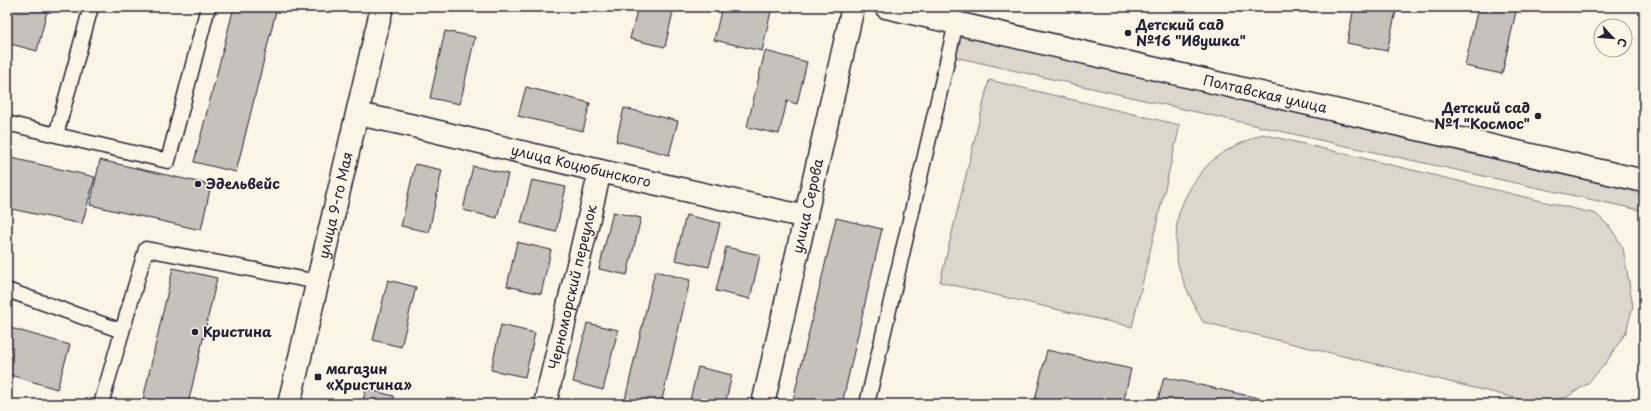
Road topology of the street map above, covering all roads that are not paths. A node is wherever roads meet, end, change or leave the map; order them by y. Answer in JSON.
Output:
{"nodes":[{"id":1,"x":91,"y":7,"type":"edge"},
{"id":2,"x":208,"y":7,"type":"edge"},
{"id":3,"x":382,"y":7,"type":"edge"},
{"id":4,"x":852,"y":7,"type":"edge"},
{"id":5,"x":886,"y":7,"type":"edge"},
{"id":6,"x":956,"y":23,"type":"junction"},
{"id":7,"x":358,"y":114,"type":"junction"},
{"id":8,"x":7,"y":123,"type":"edge"},
{"id":9,"x":56,"y":135,"type":"junction"},
{"id":10,"x":600,"y":171,"type":"junction"},
{"id":11,"x":1644,"y":181,"type":"edge"},
{"id":12,"x":806,"y":218,"type":"junction"},
{"id":13,"x":318,"y":282,"type":"junction"},
{"id":14,"x":7,"y":290,"type":"edge"},
{"id":15,"x":122,"y":331,"type":"junction"},
{"id":16,"x":101,"y":404,"type":"edge"},
{"id":17,"x":289,"y":404,"type":"edge"},
{"id":18,"x":545,"y":404,"type":"edge"},
{"id":19,"x":763,"y":404,"type":"edge"},
{"id":20,"x":867,"y":404,"type":"edge"}],
"edges":[{"from":1,"to":9,"type":"lane"},
{"from":2,"to":9,"type":"lane"},
{"from":3,"to":7,"type":"street","name":"улица 9-го Мая"},
{"from":4,"to":12,"type":"street","name":"улица Серова"},
{"from":5,"to":6,"type":"street","name":"Полтавская улица"},
{"from":6,"to":11,"type":"street","name":"Полтавская улица"},
{"from":6,"to":20,"type":"lane"},
{"from":7,"to":10,"type":"street","name":"улица Коцюбинского"},
{"from":7,"to":13,"type":"street","name":"улица 9-го Мая"},
{"from":8,"to":9,"type":"lane"},
{"from":10,"to":12,"type":"street","name":"улица Коцюбинского"},
{"from":10,"to":18,"type":"street","name":"Черноморский переулок"},
{"from":12,"to":19,"type":"street","name":"улица Серова"},
{"from":13,"to":15,"type":"lane"},
{"from":13,"to":17,"type":"street","name":"улица 9-го Мая"},
{"from":14,"to":15,"type":"lane"},
{"from":15,"to":16,"type":"lane"}]}
